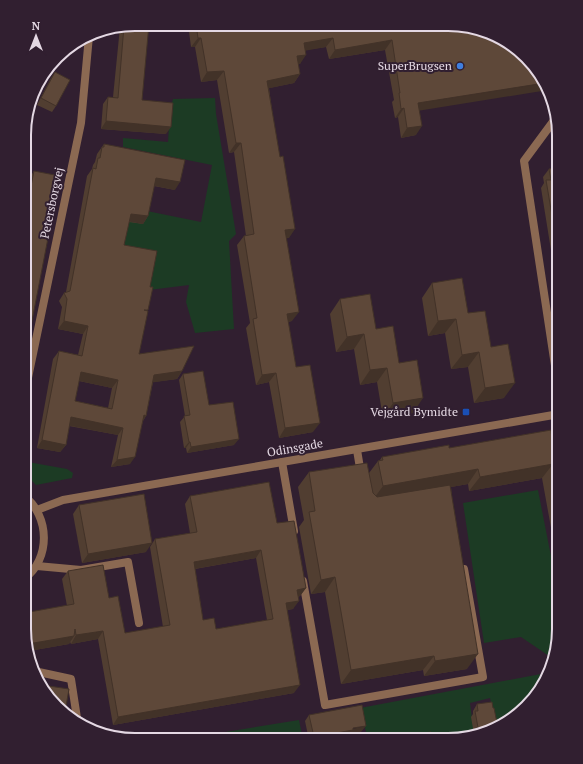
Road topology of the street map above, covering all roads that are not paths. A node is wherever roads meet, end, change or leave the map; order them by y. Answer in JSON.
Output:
{"nodes":[{"id":1,"x":88,"y":42,"type":"edge"},
{"id":2,"x":551,"y":126,"type":"edge"},
{"id":3,"x":552,"y":346,"type":"edge"},
{"id":4,"x":31,"y":363,"type":"edge"},
{"id":5,"x":552,"y":415,"type":"edge"},
{"id":6,"x":357,"y":450,"type":"junction"},
{"id":7,"x":282,"y":462,"type":"junction"},
{"id":8,"x":362,"y":479,"type":"edge"},
{"id":9,"x":31,"y":502,"type":"edge"},
{"id":10,"x":37,"y":510,"type":"junction"},
{"id":11,"x":296,"y":541,"type":"edge"},
{"id":12,"x":462,"y":562,"type":"edge"},
{"id":13,"x":37,"y":566,"type":"junction"},
{"id":14,"x":31,"y":572,"type":"edge"},
{"id":15,"x":301,"y":572,"type":"edge"},
{"id":16,"x":139,"y":623,"type":"dead end"},
{"id":17,"x":41,"y":673,"type":"edge"},
{"id":18,"x":76,"y":715,"type":"edge"}],
"edges":[{"from":1,"to":4,"type":"street","name":"Petersborgvej"},
{"from":2,"to":3,"type":"street"},
{"from":5,"to":6,"type":"street","name":"Odinsgade"},
{"from":6,"to":7,"type":"street","name":"Odinsgade"},
{"from":6,"to":8,"type":"street"},
{"from":7,"to":10,"type":"street","name":"Odinsgade"},
{"from":7,"to":11,"type":"street"},
{"from":9,"to":10,"type":"street"},
{"from":10,"to":13,"type":"street"},
{"from":12,"to":15,"type":"street"},
{"from":13,"to":14,"type":"street"},
{"from":13,"to":16,"type":"street"},
{"from":17,"to":18,"type":"street"}]}
